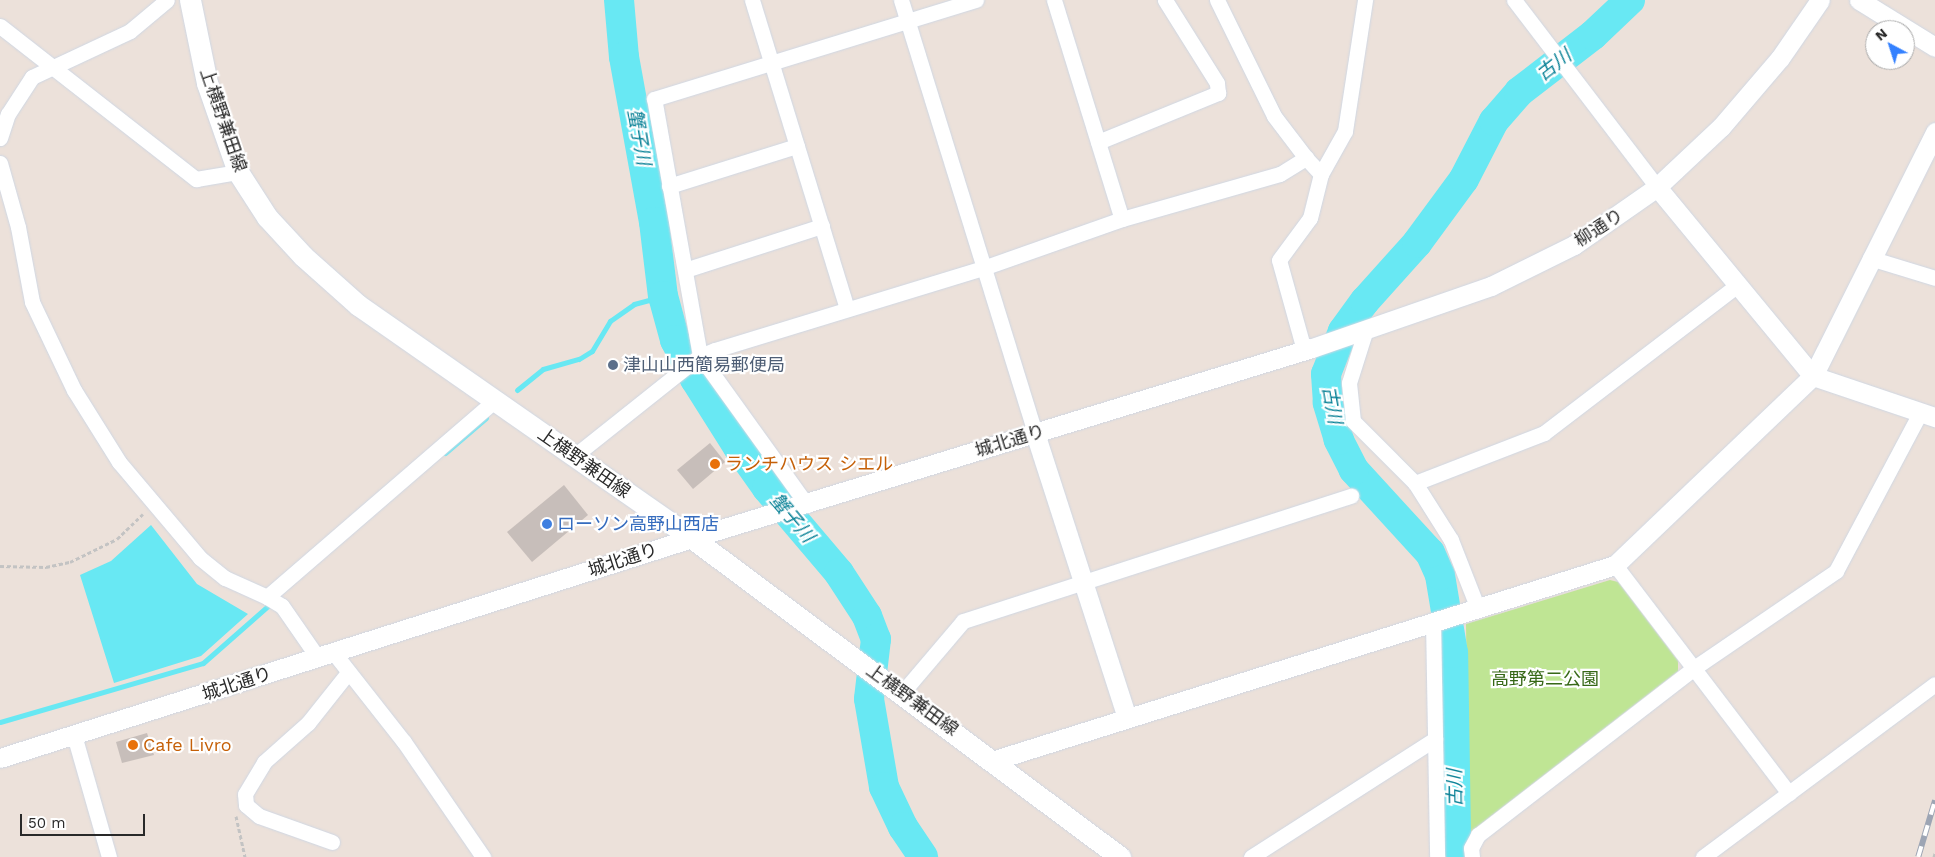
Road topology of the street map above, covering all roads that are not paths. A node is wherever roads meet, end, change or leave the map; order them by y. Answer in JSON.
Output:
{"nodes":[{"id":1,"x":167,"y":0,"type":"edge"},
{"id":2,"x":190,"y":0,"type":"edge"},
{"id":3,"x":752,"y":0,"type":"edge"},
{"id":4,"x":901,"y":0,"type":"edge"},
{"id":5,"x":976,"y":0,"type":"edge"},
{"id":6,"x":1054,"y":0,"type":"edge"},
{"id":7,"x":1165,"y":0,"type":"edge"},
{"id":8,"x":1217,"y":0,"type":"edge"},
{"id":9,"x":1365,"y":0,"type":"edge"},
{"id":10,"x":1514,"y":0,"type":"edge"},
{"id":11,"x":1820,"y":0,"type":"edge"},
{"id":12,"x":1858,"y":0,"type":"edge"},
{"id":13,"x":907,"y":21,"type":"junction"},
{"id":14,"x":0,"y":26,"type":"edge"},
{"id":15,"x":1935,"y":47,"type":"edge"},
{"id":16,"x":771,"y":62,"type":"junction"},
{"id":17,"x":50,"y":67,"type":"junction"},
{"id":18,"x":1935,"y":132,"type":"edge"},
{"id":19,"x":0,"y":138,"type":"edge"},
{"id":20,"x":1098,"y":142,"type":"junction"},
{"id":21,"x":797,"y":146,"type":"junction"},
{"id":22,"x":1306,"y":158,"type":"junction"},
{"id":23,"x":0,"y":163,"type":"edge"},
{"id":24,"x":238,"y":172,"type":"junction"},
{"id":25,"x":1322,"y":174,"type":"junction"},
{"id":26,"x":669,"y":186,"type":"junction"},
{"id":27,"x":1657,"y":187,"type":"junction"},
{"id":28,"x":1122,"y":219,"type":"junction"},
{"id":29,"x":822,"y":226,"type":"junction"},
{"id":30,"x":1870,"y":258,"type":"junction"},
{"id":31,"x":983,"y":268,"type":"junction"},
{"id":32,"x":685,"y":270,"type":"junction"},
{"id":33,"x":1935,"y":278,"type":"edge"},
{"id":34,"x":1736,"y":286,"type":"junction"},
{"id":35,"x":847,"y":309,"type":"junction"},
{"id":36,"x":1364,"y":330,"type":"junction"},
{"id":37,"x":1308,"y":349,"type":"junction"},
{"id":38,"x":700,"y":356,"type":"junction"},
{"id":39,"x":1813,"y":376,"type":"junction"},
{"id":40,"x":494,"y":401,"type":"junction"},
{"id":41,"x":1927,"y":415,"type":"edge"},
{"id":42,"x":1035,"y":433,"type":"junction"},
{"id":43,"x":573,"y":457,"type":"junction"},
{"id":44,"x":1415,"y":482,"type":"junction"},
{"id":45,"x":1350,"y":496,"type":"dead end"},
{"id":46,"x":804,"y":506,"type":"junction"},
{"id":47,"x":692,"y":538,"type":"junction"},
{"id":48,"x":1614,"y":565,"type":"junction"},
{"id":49,"x":1085,"y":585,"type":"junction"},
{"id":50,"x":267,"y":597,"type":"junction"},
{"id":51,"x":1478,"y":609,"type":"junction"},
{"id":52,"x":1433,"y":620,"type":"junction"},
{"id":53,"x":326,"y":656,"type":"junction"},
{"id":54,"x":1694,"y":668,"type":"junction"},
{"id":55,"x":347,"y":674,"type":"junction"},
{"id":56,"x":1935,"y":684,"type":"edge"},
{"id":57,"x":893,"y":687,"type":"junction"},
{"id":58,"x":1127,"y":717,"type":"junction"},
{"id":59,"x":74,"y":735,"type":"junction"},
{"id":60,"x":1435,"y":739,"type":"junction"},
{"id":61,"x":0,"y":758,"type":"edge"},
{"id":62,"x":995,"y":760,"type":"junction"},
{"id":63,"x":1789,"y":793,"type":"junction"},
{"id":64,"x":332,"y":842,"type":"dead end"},
{"id":65,"x":109,"y":857,"type":"edge"},
{"id":66,"x":483,"y":857,"type":"edge"},
{"id":67,"x":1120,"y":857,"type":"edge"},
{"id":68,"x":1251,"y":857,"type":"edge"},
{"id":69,"x":1437,"y":857,"type":"edge"},
{"id":70,"x":1472,"y":857,"type":"edge"},
{"id":71,"x":1703,"y":857,"type":"edge"}],
"edges":[{"from":1,"to":17,"type":"street"},
{"from":2,"to":24,"type":"main road","name":"上横野兼田線"},
{"from":3,"to":16,"type":"street"},
{"from":4,"to":13,"type":"street"},
{"from":5,"to":13,"type":"street"},
{"from":6,"to":20,"type":"street"},
{"from":7,"to":20,"type":"street"},
{"from":8,"to":22,"type":"street"},
{"from":9,"to":25,"type":"street"},
{"from":10,"to":27,"type":"street"},
{"from":11,"to":27,"type":"street","name":"柳通り"},
{"from":12,"to":15,"type":"street"},
{"from":13,"to":16,"type":"street"},
{"from":13,"to":31,"type":"street"},
{"from":14,"to":17,"type":"street"},
{"from":16,"to":21,"type":"street"},
{"from":16,"to":26,"type":"street"},
{"from":17,"to":19,"type":"street"},
{"from":17,"to":24,"type":"street"},
{"from":18,"to":30,"type":"street"},
{"from":20,"to":28,"type":"street"},
{"from":21,"to":26,"type":"street"},
{"from":21,"to":29,"type":"street"},
{"from":22,"to":25,"type":"street"},
{"from":22,"to":28,"type":"street"},
{"from":23,"to":50,"type":"street"},
{"from":24,"to":40,"type":"main road","name":"上横野兼田線"},
{"from":25,"to":37,"type":"street"},
{"from":26,"to":32,"type":"street"},
{"from":27,"to":34,"type":"street"},
{"from":27,"to":36,"type":"street","name":"柳通り"},
{"from":28,"to":31,"type":"street"},
{"from":29,"to":32,"type":"street"},
{"from":29,"to":35,"type":"street"},
{"from":30,"to":33,"type":"street"},
{"from":30,"to":39,"type":"street"},
{"from":31,"to":35,"type":"street"},
{"from":31,"to":42,"type":"street"},
{"from":32,"to":38,"type":"street"},
{"from":34,"to":39,"type":"street"},
{"from":34,"to":44,"type":"street"},
{"from":35,"to":38,"type":"street"},
{"from":36,"to":37,"type":"street","name":"柳通り"},
{"from":36,"to":44,"type":"street"},
{"from":37,"to":42,"type":"street","name":"城北通り"},
{"from":38,"to":43,"type":"street"},
{"from":38,"to":46,"type":"street"},
{"from":39,"to":41,"type":"street"},
{"from":39,"to":48,"type":"street"},
{"from":40,"to":43,"type":"main road","name":"上横野兼田線"},
{"from":40,"to":50,"type":"street"},
{"from":41,"to":54,"type":"street"},
{"from":42,"to":46,"type":"street","name":"城北通り"},
{"from":42,"to":49,"type":"street"},
{"from":43,"to":47,"type":"main road","name":"上横野兼田線"},
{"from":44,"to":51,"type":"street"},
{"from":45,"to":49,"type":"street"},
{"from":46,"to":47,"type":"street","name":"城北通り"},
{"from":47,"to":53,"type":"street","name":"城北通り"},
{"from":47,"to":57,"type":"main road","name":"上横野兼田線"},
{"from":48,"to":51,"type":"street"},
{"from":48,"to":54,"type":"street"},
{"from":49,"to":57,"type":"street"},
{"from":49,"to":58,"type":"street"},
{"from":50,"to":53,"type":"street"},
{"from":51,"to":52,"type":"street"},
{"from":52,"to":58,"type":"street"},
{"from":52,"to":60,"type":"street"},
{"from":53,"to":55,"type":"street"},
{"from":53,"to":59,"type":"street","name":"城北通り"},
{"from":54,"to":63,"type":"street"},
{"from":54,"to":70,"type":"street"},
{"from":55,"to":64,"type":"street"},
{"from":55,"to":66,"type":"street"},
{"from":56,"to":63,"type":"street"},
{"from":57,"to":62,"type":"main road","name":"上横野兼田線"},
{"from":58,"to":62,"type":"street"},
{"from":59,"to":61,"type":"street","name":"城北通り"},
{"from":59,"to":65,"type":"street"},
{"from":60,"to":68,"type":"street"},
{"from":60,"to":69,"type":"street"},
{"from":62,"to":67,"type":"main road","name":"上横野兼田線"},
{"from":63,"to":71,"type":"street"}]}
